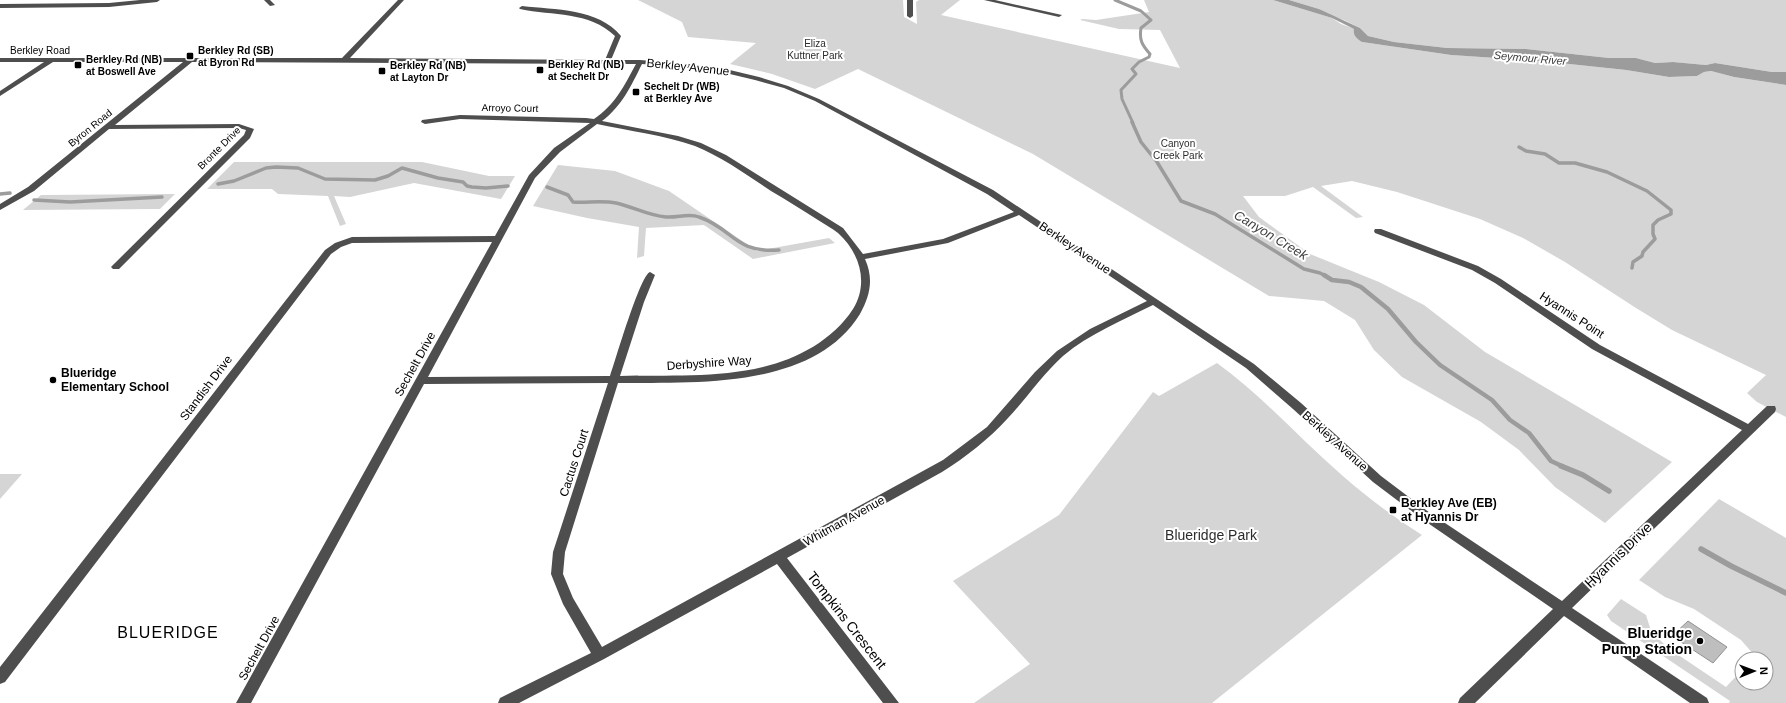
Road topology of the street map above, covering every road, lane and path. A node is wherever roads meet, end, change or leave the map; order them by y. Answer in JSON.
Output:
{"nodes":[{"id":1,"x":11,"y":0,"type":"edge"},
{"id":2,"x":157,"y":0,"type":"edge"},
{"id":3,"x":267,"y":0,"type":"edge"},
{"id":4,"x":401,"y":0,"type":"edge"},
{"id":5,"x":910,"y":0,"type":"edge"},
{"id":6,"x":987,"y":0,"type":"edge"},
{"id":7,"x":272,"y":5,"type":"dead end"},
{"id":8,"x":0,"y":6,"type":"edge"},
{"id":9,"x":522,"y":8,"type":"dead end"},
{"id":10,"x":1059,"y":15,"type":"dead end"},
{"id":11,"x":910,"y":16,"type":"dead end"},
{"id":12,"x":0,"y":60,"type":"edge"},
{"id":13,"x":50,"y":60,"type":"junction"},
{"id":14,"x":190,"y":60,"type":"junction"},
{"id":15,"x":344,"y":60,"type":"junction"},
{"id":16,"x":607,"y":62,"type":"junction"},
{"id":17,"x":640,"y":62,"type":"junction"},
{"id":18,"x":0,"y":94,"type":"edge"},
{"id":19,"x":596,"y":121,"type":"junction"},
{"id":20,"x":425,"y":122,"type":"dead end"},
{"id":21,"x":107,"y":127,"type":"junction"},
{"id":22,"x":0,"y":208,"type":"edge"},
{"id":23,"x":1020,"y":212,"type":"junction"},
{"id":24,"x":1378,"y":230,"type":"dead end"},
{"id":25,"x":498,"y":239,"type":"junction"},
{"id":26,"x":861,"y":257,"type":"junction"},
{"id":27,"x":116,"y":266,"type":"dead end"},
{"id":28,"x":650,"y":275,"type":"dead end"},
{"id":29,"x":1154,"y":301,"type":"junction"},
{"id":30,"x":421,"y":380,"type":"junction"},
{"id":31,"x":614,"y":380,"type":"junction"},
{"id":32,"x":1771,"y":409,"type":"dead end"},
{"id":33,"x":1749,"y":429,"type":"junction"},
{"id":34,"x":778,"y":556,"type":"junction"},
{"id":35,"x":1563,"y":608,"type":"junction"},
{"id":36,"x":599,"y":655,"type":"junction"},
{"id":37,"x":0,"y":678,"type":"edge"},
{"id":38,"x":243,"y":703,"type":"edge"},
{"id":39,"x":505,"y":703,"type":"edge"},
{"id":40,"x":892,"y":703,"type":"edge"},
{"id":41,"x":1465,"y":703,"type":"edge"},
{"id":42,"x":1702,"y":703,"type":"edge"}],
"edges":[{"from":1,"to":8,"type":"street"},
{"from":2,"to":8,"type":"street"},
{"from":3,"to":7,"type":"street"},
{"from":4,"to":15,"type":"street"},
{"from":5,"to":11,"type":"street"},
{"from":6,"to":10,"type":"street"},
{"from":9,"to":16,"type":"street"},
{"from":12,"to":13,"type":"street","name":"Berkley Road"},
{"from":13,"to":14,"type":"street","name":"Berkley Road"},
{"from":13,"to":18,"type":"street"},
{"from":14,"to":15,"type":"street","name":"Berkley Road"},
{"from":14,"to":21,"type":"street","name":"Byron Road"},
{"from":15,"to":16,"type":"street","name":"Berkley Avenue"},
{"from":16,"to":17,"type":"street","name":"Berkley Avenue"},
{"from":17,"to":19,"type":"street","name":"Sechelt Drive"},
{"from":17,"to":23,"type":"street","name":"Berkley Avenue"},
{"from":19,"to":20,"type":"street","name":"Arroyo Court"},
{"from":19,"to":25,"type":"street","name":"Sechelt Drive"},
{"from":19,"to":26,"type":"street","name":"Derbyshire Way"},
{"from":21,"to":22,"type":"street","name":"Byron Road"},
{"from":21,"to":27,"type":"street","name":"Bronte Drive"},
{"from":23,"to":26,"type":"street"},
{"from":23,"to":29,"type":"street","name":"Berkley Avenue"},
{"from":24,"to":33,"type":"street","name":"Hyannis Point"},
{"from":25,"to":30,"type":"street","name":"Sechelt Drive"},
{"from":25,"to":37,"type":"street","name":"Standish Drive"},
{"from":26,"to":31,"type":"street","name":"Derbyshire Way"},
{"from":28,"to":31,"type":"street","name":"Cactus Court"},
{"from":29,"to":34,"type":"street","name":"Whitman Avenue"},
{"from":29,"to":35,"type":"street","name":"Berkley Avenue"},
{"from":30,"to":31,"type":"street","name":"Derbyshire Way"},
{"from":30,"to":38,"type":"street","name":"Sechelt Drive"},
{"from":31,"to":36,"type":"street","name":"Cactus Court"},
{"from":32,"to":33,"type":"street","name":"Hyannis Drive"},
{"from":33,"to":35,"type":"street","name":"Hyannis Drive"},
{"from":34,"to":36,"type":"street","name":"Whitman Avenue"},
{"from":34,"to":40,"type":"street","name":"Tompkins Crescent"},
{"from":35,"to":41,"type":"street","name":"Hyannis Drive"},
{"from":35,"to":42,"type":"street","name":"Berkley Avenue"},
{"from":36,"to":39,"type":"street","name":"Whitman Avenue"}]}
